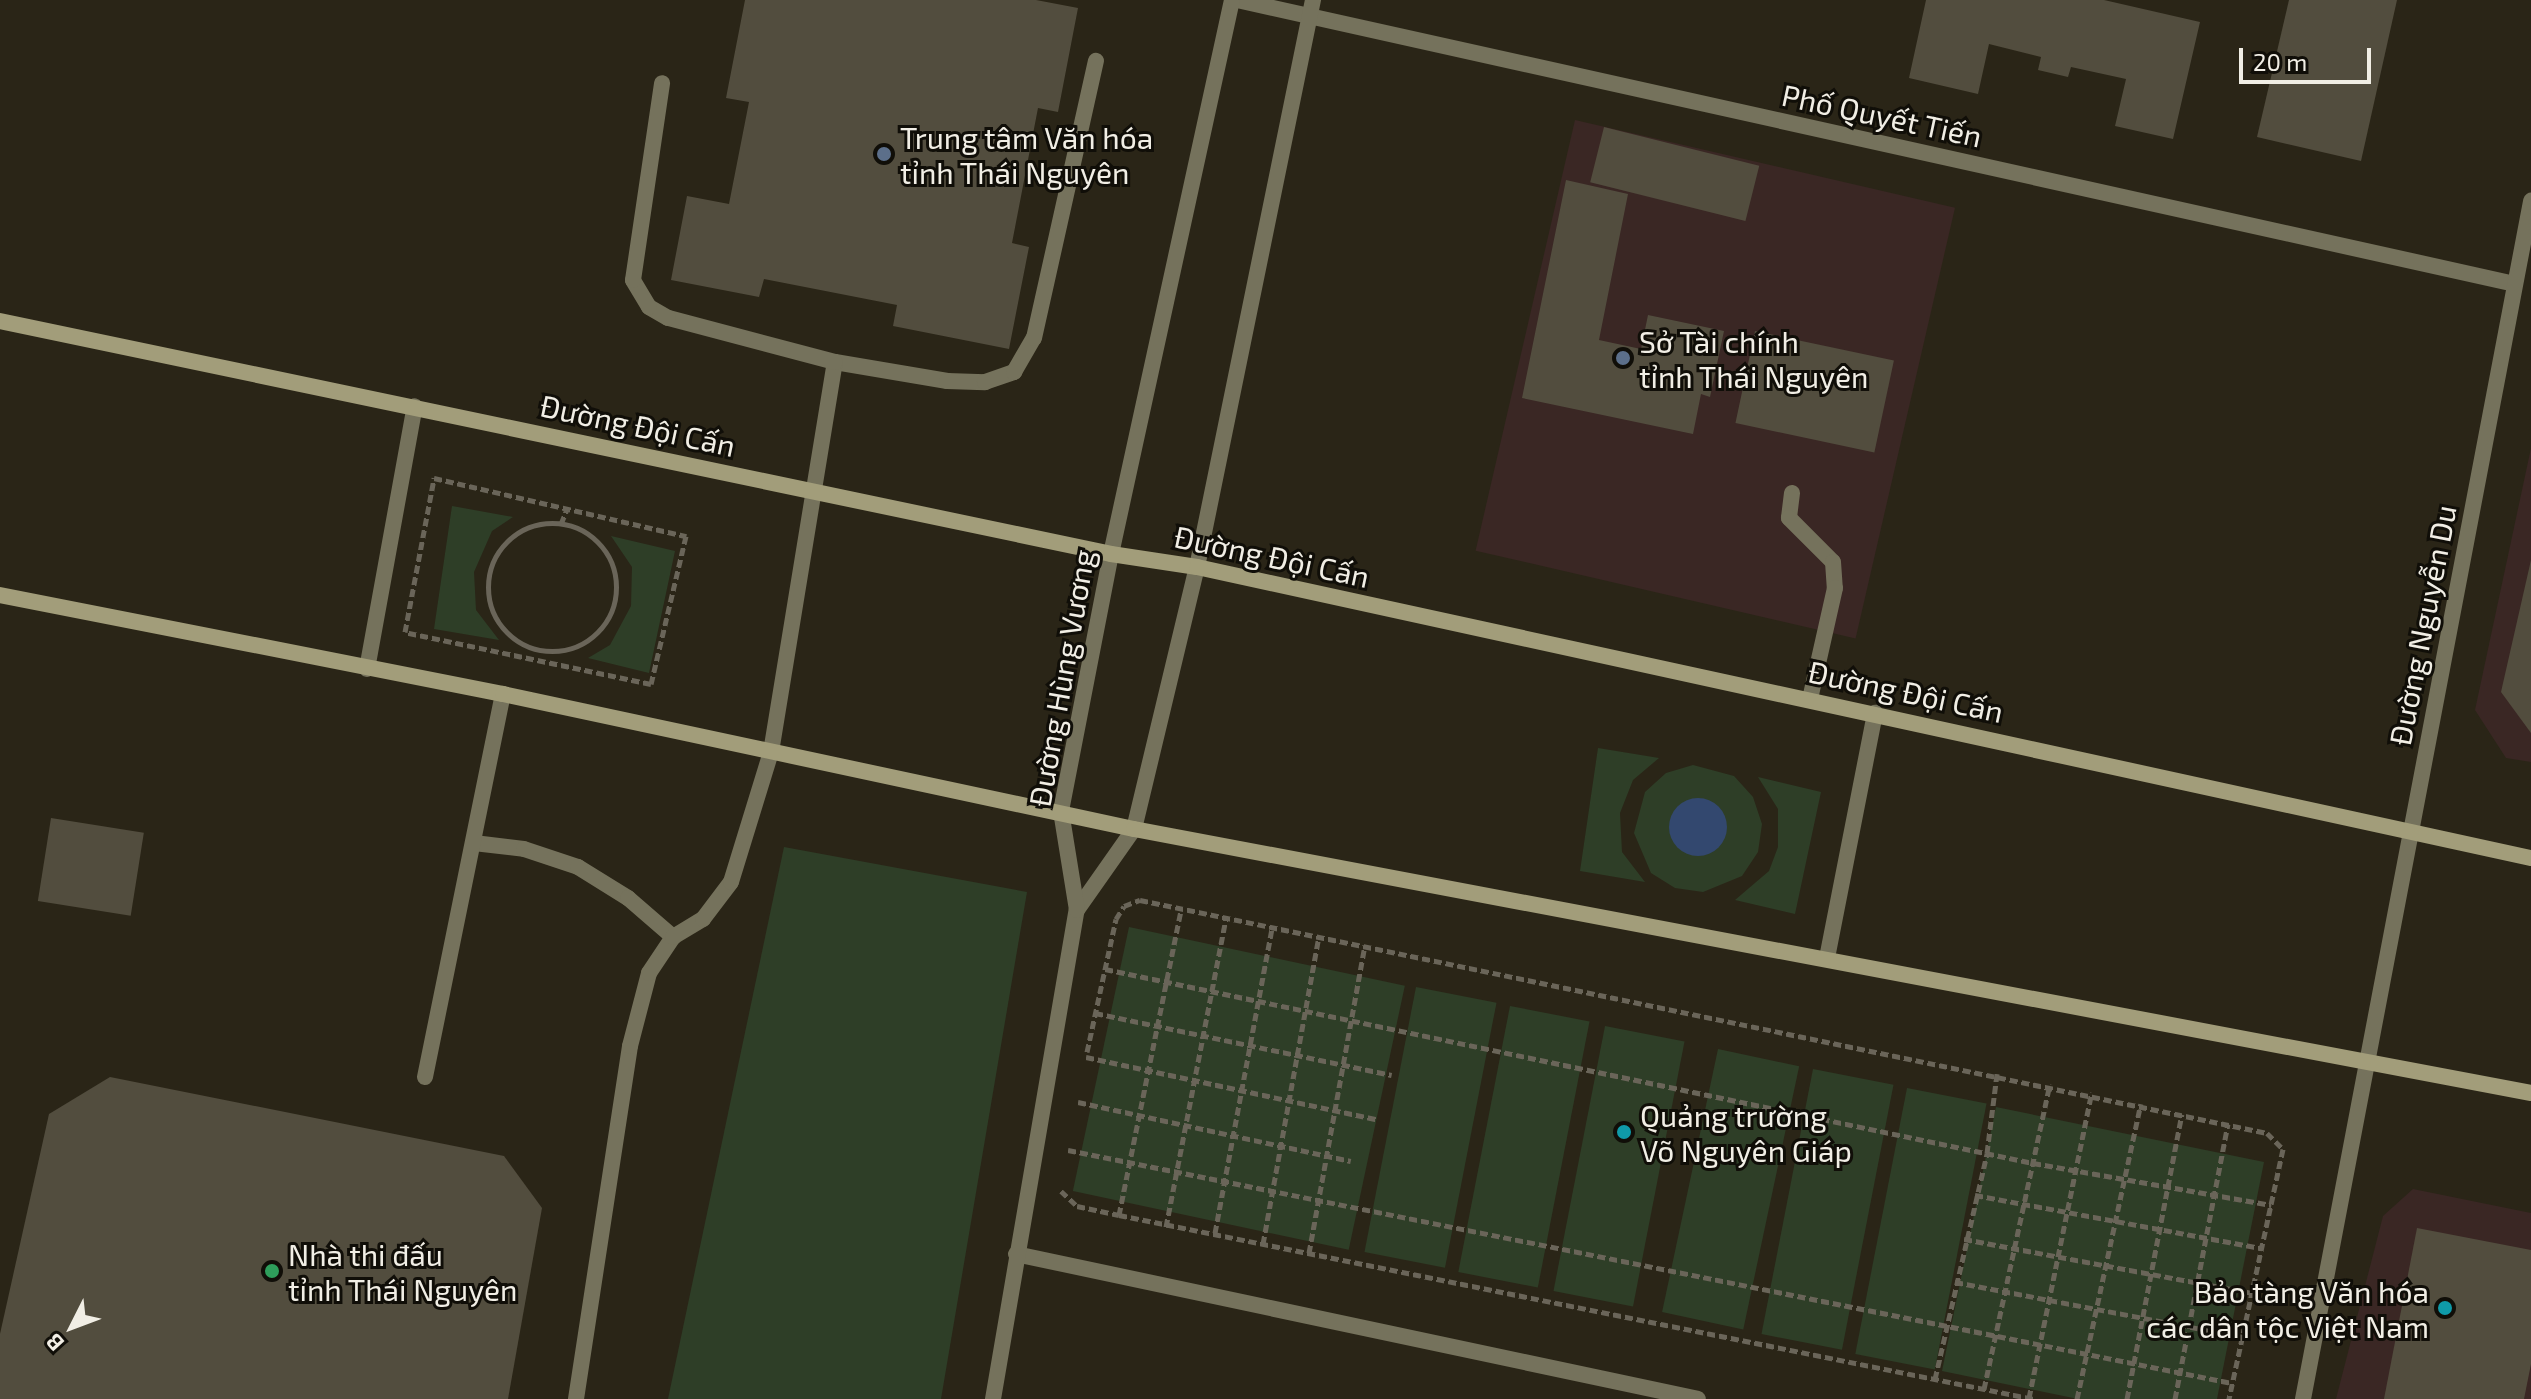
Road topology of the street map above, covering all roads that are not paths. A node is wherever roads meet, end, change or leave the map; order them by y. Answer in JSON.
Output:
{"nodes":[{"id":1,"x":1234,"y":0,"type":"edge"},
{"id":2,"x":1311,"y":8,"type":"edge"},
{"id":3,"x":1096,"y":61,"type":"dead end"},
{"id":4,"x":662,"y":83,"type":"dead end"},
{"id":5,"x":2531,"y":201,"type":"edge"},
{"id":6,"x":2515,"y":284,"type":"junction"},
{"id":7,"x":0,"y":321,"type":"edge"},
{"id":8,"x":835,"y":362,"type":"junction"},
{"id":9,"x":415,"y":406,"type":"junction"},
{"id":10,"x":814,"y":490,"type":"junction"},
{"id":11,"x":1792,"y":493,"type":"dead end"},
{"id":12,"x":1111,"y":554,"type":"junction"},
{"id":13,"x":1197,"y":567,"type":"junction"},
{"id":14,"x":0,"y":595,"type":"edge"},
{"id":15,"x":367,"y":669,"type":"junction"},
{"id":16,"x":503,"y":694,"type":"junction"},
{"id":17,"x":1810,"y":699,"type":"junction"},
{"id":18,"x":1875,"y":713,"type":"junction"},
{"id":19,"x":771,"y":752,"type":"junction"},
{"id":20,"x":1061,"y":811,"type":"junction"},
{"id":21,"x":1134,"y":829,"type":"junction"},
{"id":22,"x":2412,"y":829,"type":"junction"},
{"id":23,"x":474,"y":843,"type":"junction"},
{"id":24,"x":2531,"y":858,"type":"edge"},
{"id":25,"x":1077,"y":910,"type":"junction"},
{"id":26,"x":673,"y":937,"type":"junction"},
{"id":27,"x":1827,"y":958,"type":"junction"},
{"id":28,"x":2368,"y":1060,"type":"junction"},
{"id":29,"x":425,"y":1077,"type":"dead end"},
{"id":30,"x":2531,"y":1093,"type":"edge"},
{"id":31,"x":1016,"y":1254,"type":"junction"},
{"id":32,"x":576,"y":1399,"type":"edge"},
{"id":33,"x":993,"y":1399,"type":"edge"},
{"id":34,"x":1698,"y":1399,"type":"edge"},
{"id":35,"x":2303,"y":1399,"type":"edge"}],
"edges":[{"from":1,"to":2,"type":"street","name":"Phố Quyết Tiến"},
{"from":1,"to":12,"type":"street","name":"Đường Hùng Vương"},
{"from":2,"to":6,"type":"street","name":"Phố Quyết Tiến"},
{"from":2,"to":13,"type":"street"},
{"from":3,"to":8,"type":"street"},
{"from":4,"to":8,"type":"street"},
{"from":5,"to":6,"type":"street","name":"Đường Nguyễn Du"},
{"from":6,"to":22,"type":"street","name":"Đường Nguyễn Du"},
{"from":7,"to":9,"type":"main road","name":"Đường Đội Cấn"},
{"from":8,"to":10,"type":"street"},
{"from":9,"to":10,"type":"main road","name":"Đường Đội Cấn"},
{"from":9,"to":15,"type":"street"},
{"from":10,"to":12,"type":"main road","name":"Đường Đội Cấn"},
{"from":10,"to":19,"type":"street"},
{"from":11,"to":17,"type":"street"},
{"from":12,"to":13,"type":"main road","name":"Đường Đội Cấn"},
{"from":12,"to":20,"type":"street","name":"Đường Hùng Vương"},
{"from":13,"to":17,"type":"main road","name":"Đường Đội Cấn"},
{"from":13,"to":21,"type":"street"},
{"from":14,"to":15,"type":"main road"},
{"from":15,"to":16,"type":"main road"},
{"from":16,"to":19,"type":"main road"},
{"from":16,"to":23,"type":"street"},
{"from":17,"to":18,"type":"main road","name":"Đường Đội Cấn"},
{"from":18,"to":22,"type":"main road","name":"Đường Đội Cấn"},
{"from":18,"to":27,"type":"street"},
{"from":19,"to":20,"type":"main road"},
{"from":19,"to":26,"type":"street"},
{"from":20,"to":21,"type":"main road"},
{"from":20,"to":25,"type":"street","name":"Đường Hùng Vương"},
{"from":21,"to":25,"type":"street"},
{"from":21,"to":27,"type":"main road"},
{"from":22,"to":24,"type":"main road","name":"Đường Đội Cấn"},
{"from":22,"to":28,"type":"street","name":"Đường Nguyễn Du"},
{"from":23,"to":26,"type":"street"},
{"from":23,"to":29,"type":"street"},
{"from":25,"to":31,"type":"street"},
{"from":26,"to":32,"type":"street"},
{"from":27,"to":28,"type":"main road"},
{"from":28,"to":30,"type":"main road"},
{"from":28,"to":35,"type":"street","name":"Đường Nguyễn Du"},
{"from":31,"to":33,"type":"street"},
{"from":31,"to":34,"type":"street"}]}
